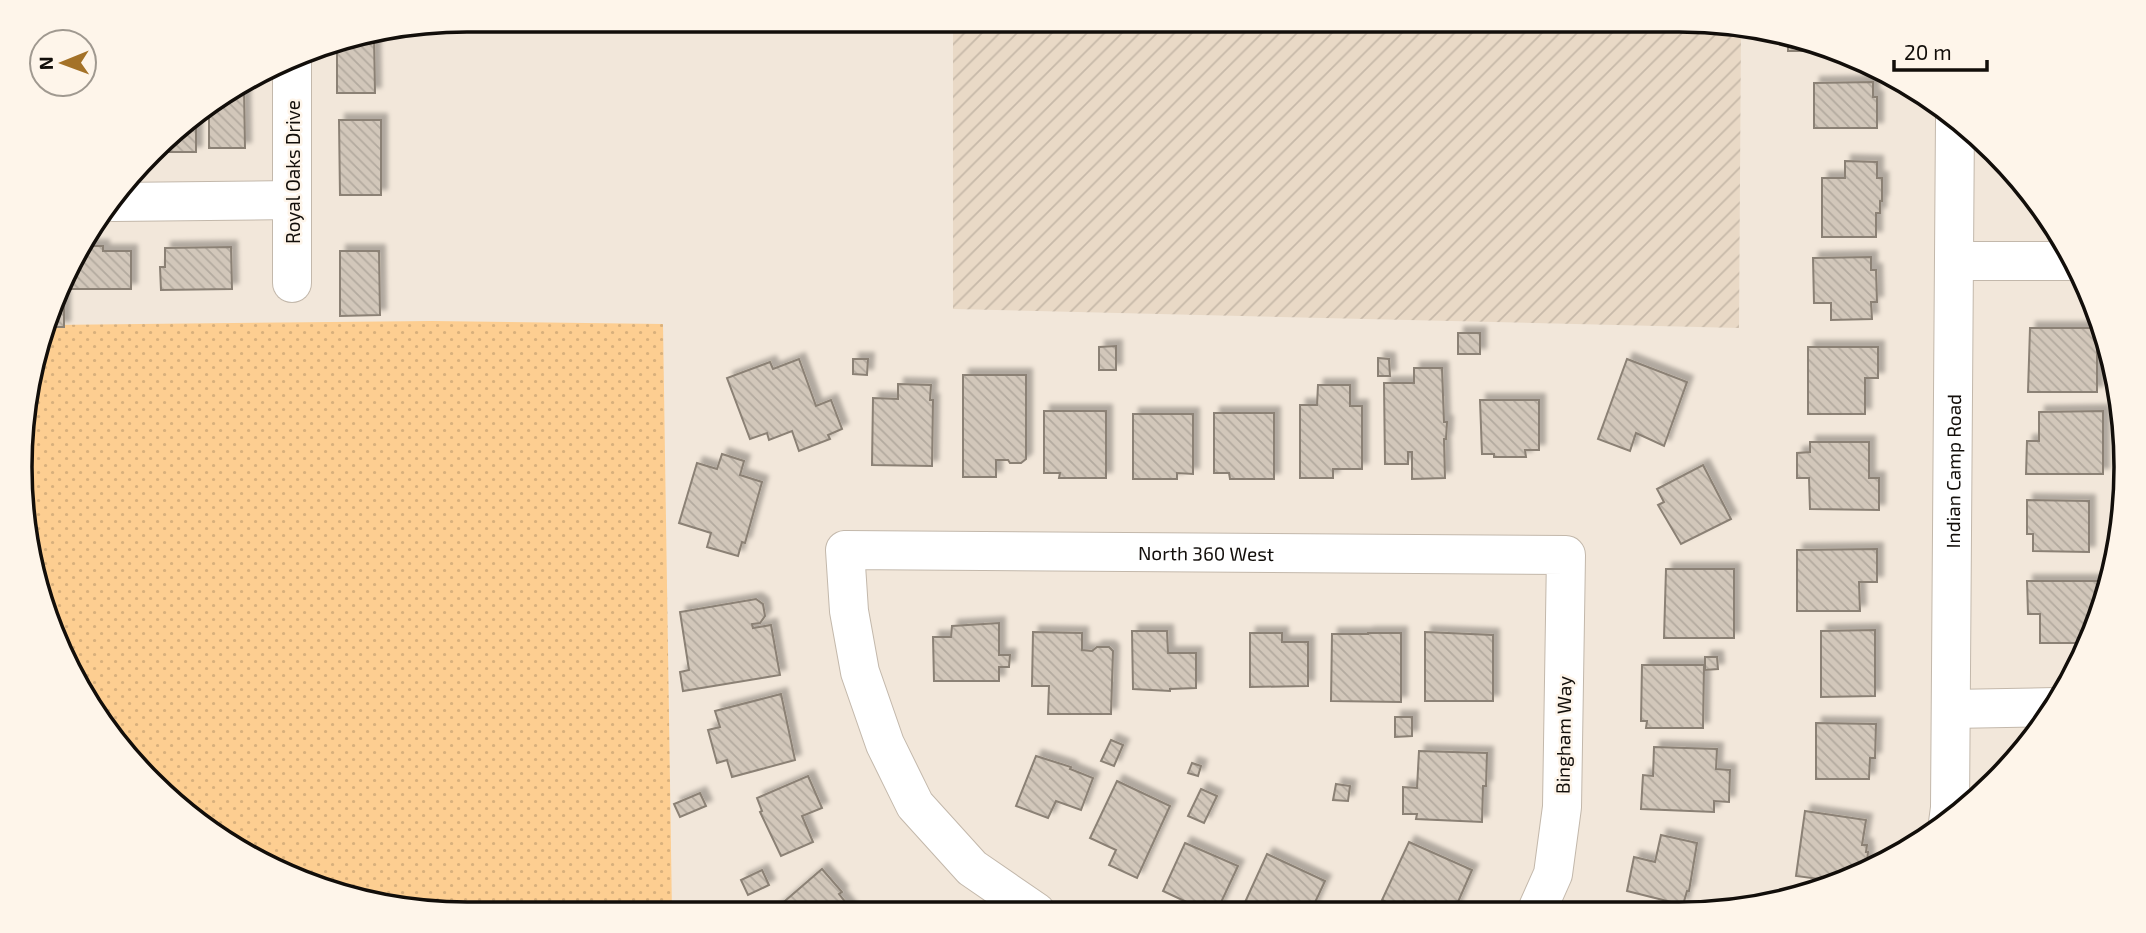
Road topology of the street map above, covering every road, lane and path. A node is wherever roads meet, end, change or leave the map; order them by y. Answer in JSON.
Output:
{"nodes":[{"id":1,"x":292,"y":68,"type":"edge"},
{"id":2,"x":1955,"y":130,"type":"edge"},
{"id":3,"x":292,"y":200,"type":"junction"},
{"id":4,"x":121,"y":202,"type":"edge"},
{"id":5,"x":1955,"y":261,"type":"junction"},
{"id":6,"x":2063,"y":261,"type":"edge"},
{"id":7,"x":292,"y":284,"type":"dead end"},
{"id":8,"x":1566,"y":555,"type":"joint"},
{"id":9,"x":2041,"y":707,"type":"edge"},
{"id":10,"x":1951,"y":709,"type":"junction"},
{"id":11,"x":1950,"y":807,"type":"edge"},
{"id":12,"x":1021,"y":902,"type":"edge"},
{"id":13,"x":1541,"y":902,"type":"edge"}],
"edges":[{"from":1,"to":3,"type":"street","name":"Royal Oaks Drive"},
{"from":2,"to":5,"type":"street","name":"Indian Camp Road"},
{"from":3,"to":4,"type":"street"},
{"from":3,"to":7,"type":"street","name":"Royal Oaks Drive"},
{"from":5,"to":6,"type":"street"},
{"from":5,"to":10,"type":"street","name":"Indian Camp Road"},
{"from":8,"to":12,"type":"street","name":"North 360 West"},
{"from":8,"to":13,"type":"street","name":"Bingham Way"},
{"from":9,"to":10,"type":"street"},
{"from":10,"to":11,"type":"street","name":"Indian Camp Road"}]}
